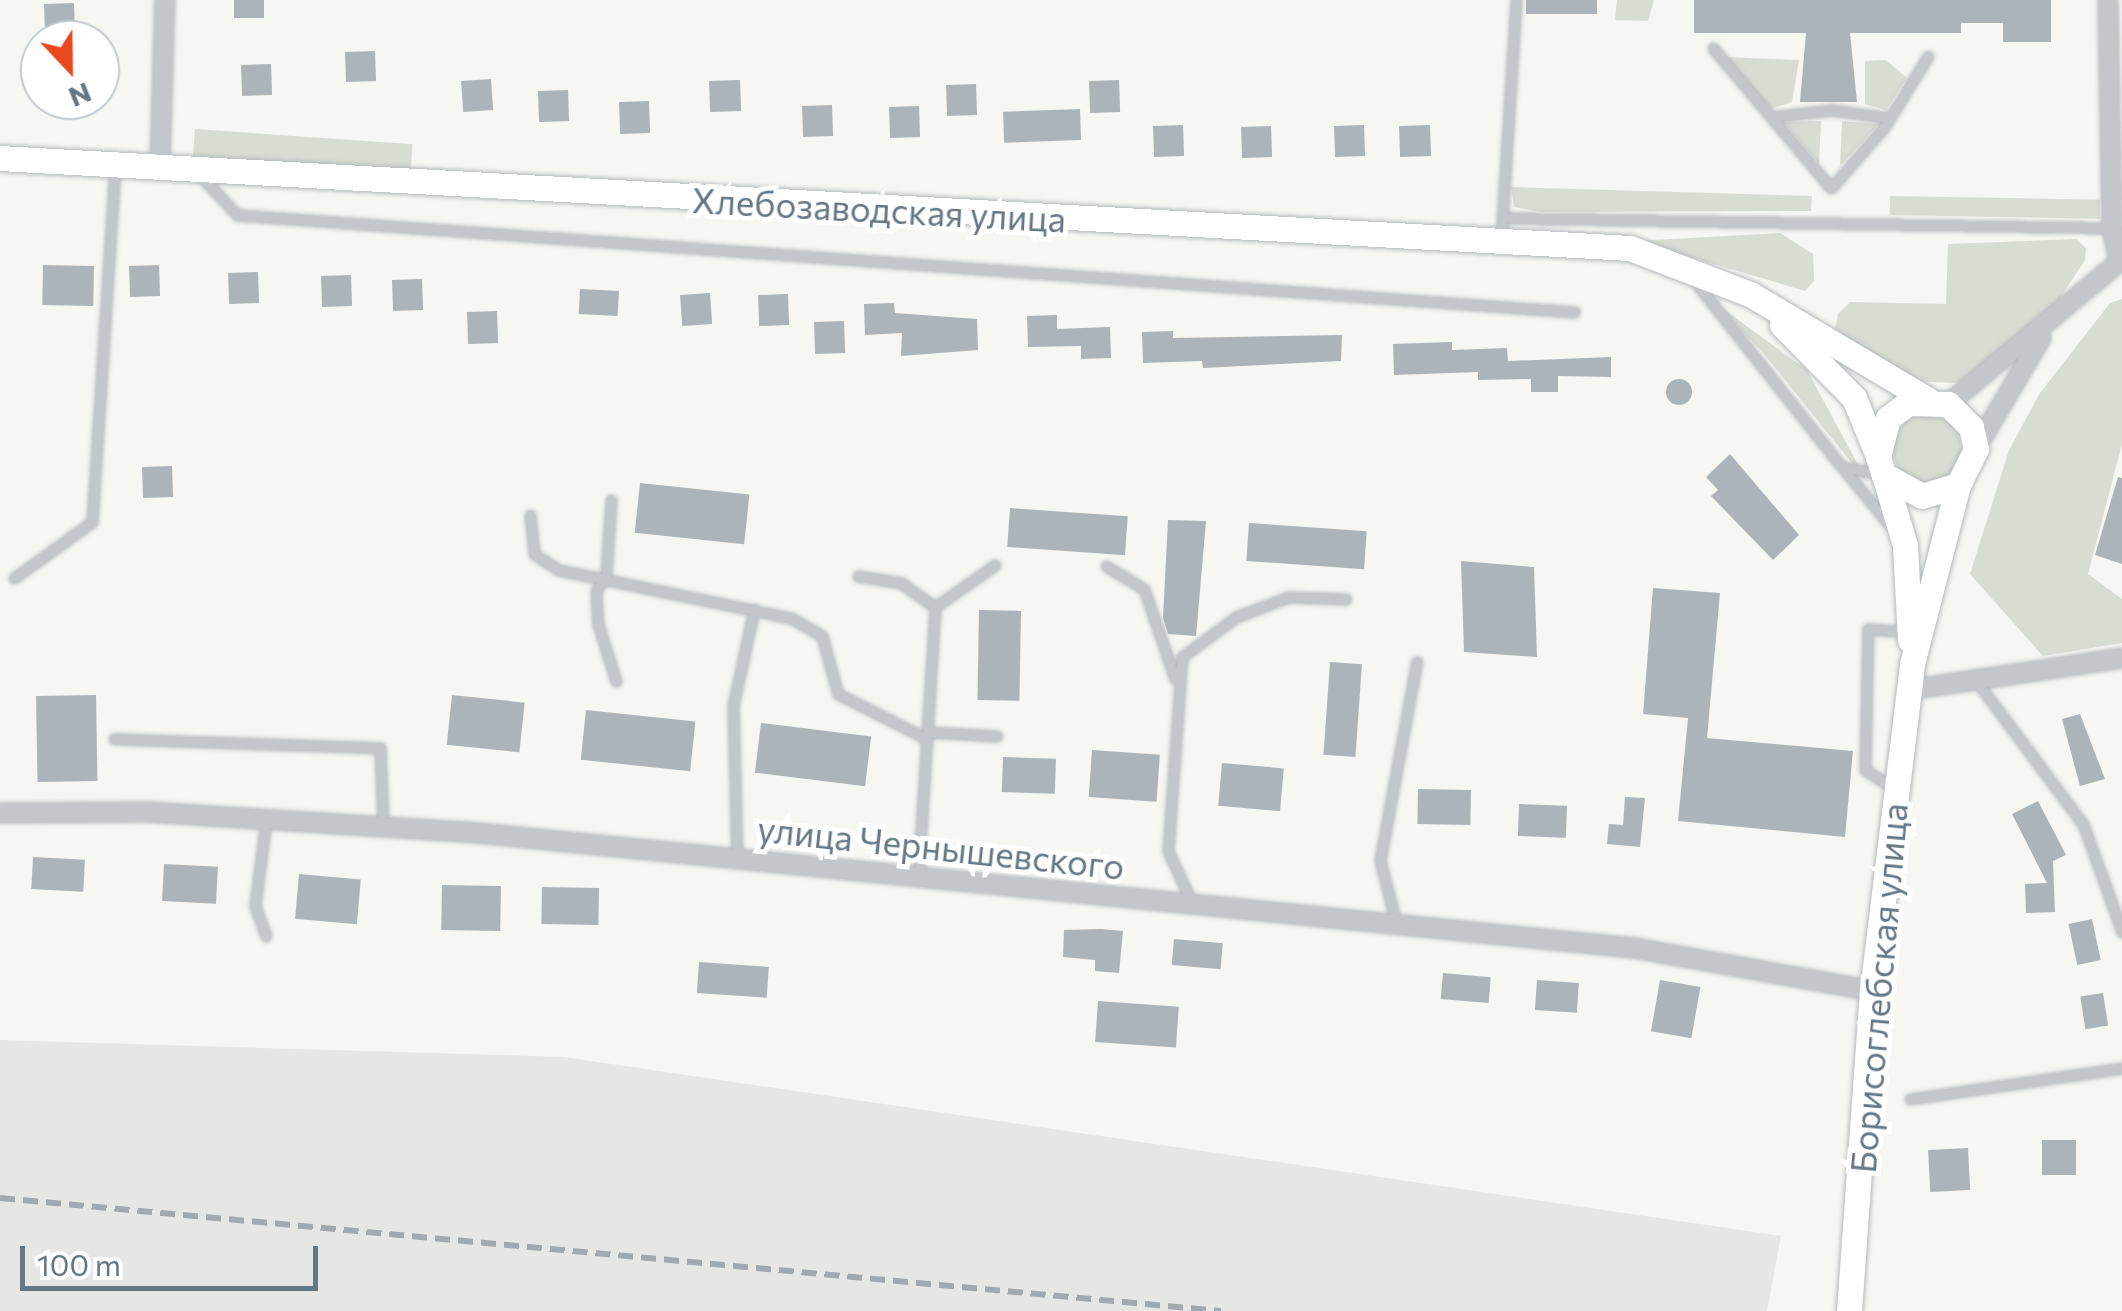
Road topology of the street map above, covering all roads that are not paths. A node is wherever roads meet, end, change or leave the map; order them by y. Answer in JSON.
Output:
{"nodes":[{"id":1,"x":165,"y":0,"type":"edge"},
{"id":2,"x":1516,"y":0,"type":"edge"},
{"id":3,"x":2108,"y":0,"type":"edge"},
{"id":4,"x":1713,"y":48,"type":"dead end"},
{"id":5,"x":1928,"y":56,"type":"dead end"},
{"id":6,"x":1772,"y":118,"type":"junction"},
{"id":7,"x":1889,"y":118,"type":"junction"},
{"id":8,"x":0,"y":158,"type":"edge"},
{"id":9,"x":115,"y":164,"type":"junction"},
{"id":10,"x":160,"y":164,"type":"junction"},
{"id":11,"x":192,"y":167,"type":"junction"},
{"id":12,"x":2112,"y":228,"type":"junction"},
{"id":13,"x":1502,"y":230,"type":"junction"},
{"id":14,"x":2121,"y":262,"type":"edge"},
{"id":15,"x":1680,"y":264,"type":"junction"},
{"id":16,"x":1750,"y":294,"type":"junction"},
{"id":17,"x":1574,"y":312,"type":"dead end"},
{"id":18,"x":2052,"y":322,"type":"junction"},
{"id":19,"x":1938,"y":401,"type":"junction"},
{"id":20,"x":1976,"y":449,"type":"junction"},
{"id":21,"x":1881,"y":466,"type":"junction"},
{"id":22,"x":1842,"y":467,"type":"junction"},
{"id":23,"x":1958,"y":484,"type":"junction"},
{"id":24,"x":611,"y":500,"type":"dead end"},
{"id":25,"x":530,"y":516,"type":"dead end"},
{"id":26,"x":1905,"y":545,"type":"junction"},
{"id":27,"x":995,"y":565,"type":"dead end"},
{"id":28,"x":1106,"y":566,"type":"dead end"},
{"id":29,"x":606,"y":575,"type":"junction"},
{"id":30,"x":858,"y":576,"type":"dead end"},
{"id":31,"x":14,"y":578,"type":"dead end"},
{"id":32,"x":1346,"y":598,"type":"dead end"},
{"id":33,"x":935,"y":607,"type":"junction"},
{"id":34,"x":754,"y":609,"type":"junction"},
{"id":35,"x":1910,"y":632,"type":"junction"},
{"id":36,"x":2122,"y":658,"type":"edge"},
{"id":37,"x":1417,"y":662,"type":"dead end"},
{"id":38,"x":1910,"y":677,"type":"junction"},
{"id":39,"x":1975,"y":680,"type":"junction"},
{"id":40,"x":616,"y":681,"type":"dead end"},
{"id":41,"x":1175,"y":681,"type":"junction"},
{"id":42,"x":927,"y":736,"type":"junction"},
{"id":43,"x":997,"y":736,"type":"dead end"},
{"id":44,"x":114,"y":739,"type":"dead end"},
{"id":45,"x":1896,"y":793,"type":"junction"},
{"id":46,"x":0,"y":813,"type":"edge"},
{"id":47,"x":266,"y":820,"type":"junction"},
{"id":48,"x":382,"y":827,"type":"junction"},
{"id":49,"x":736,"y":859,"type":"junction"},
{"id":50,"x":918,"y":878,"type":"junction"},
{"id":51,"x":1193,"y":906,"type":"junction"},
{"id":52,"x":1396,"y":925,"type":"junction"},
{"id":53,"x":2122,"y":932,"type":"edge"},
{"id":54,"x":266,"y":936,"type":"dead end"},
{"id":55,"x":1872,"y":990,"type":"junction"},
{"id":56,"x":2122,"y":1068,"type":"edge"},
{"id":57,"x":1910,"y":1099,"type":"dead end"},
{"id":58,"x":1849,"y":1311,"type":"edge"}],
"edges":[{"from":1,"to":10,"type":"street"},
{"from":2,"to":13,"type":"lane"},
{"from":3,"to":12,"type":"street"},
{"from":4,"to":6,"type":"lane"},
{"from":5,"to":7,"type":"lane"},
{"from":6,"to":7,"type":"lane"},
{"from":6,"to":7,"type":"lane"},
{"from":8,"to":9,"type":"street","name":"Хлебозаводская улица"},
{"from":9,"to":10,"type":"street","name":"Хлебозаводская улица"},
{"from":9,"to":31,"type":"lane"},
{"from":10,"to":11,"type":"street","name":"Хлебозаводская улица"},
{"from":11,"to":13,"type":"street","name":"Хлебозаводская улица"},
{"from":11,"to":17,"type":"lane"},
{"from":12,"to":13,"type":"lane"},
{"from":12,"to":14,"type":"street"},
{"from":13,"to":15,"type":"street","name":"Хлебозаводская улица"},
{"from":14,"to":18,"type":"street"},
{"from":15,"to":16,"type":"street","name":"Хлебозаводская улица"},
{"from":15,"to":22,"type":"lane"},
{"from":16,"to":19,"type":"street"},
{"from":16,"to":21,"type":"street"},
{"from":18,"to":19,"type":"street"},
{"from":18,"to":20,"type":"street"},
{"from":19,"to":20,"type":"street"},
{"from":19,"to":21,"type":"street"},
{"from":20,"to":23,"type":"street"},
{"from":21,"to":22,"type":"lane"},
{"from":21,"to":23,"type":"street"},
{"from":21,"to":26,"type":"street"},
{"from":22,"to":26,"type":"lane"},
{"from":23,"to":38,"type":"street"},
{"from":24,"to":29,"type":"lane"},
{"from":25,"to":29,"type":"lane"},
{"from":26,"to":35,"type":"street"},
{"from":27,"to":33,"type":"lane"},
{"from":28,"to":41,"type":"lane"},
{"from":29,"to":34,"type":"lane"},
{"from":29,"to":40,"type":"lane"},
{"from":30,"to":33,"type":"lane"},
{"from":32,"to":41,"type":"lane"},
{"from":33,"to":42,"type":"lane"},
{"from":34,"to":42,"type":"lane"},
{"from":34,"to":49,"type":"lane"},
{"from":35,"to":38,"type":"street"},
{"from":35,"to":45,"type":"lane"},
{"from":36,"to":39,"type":"street"},
{"from":37,"to":52,"type":"lane"},
{"from":38,"to":39,"type":"street"},
{"from":38,"to":45,"type":"street","name":"Борисоглебская улица"},
{"from":39,"to":53,"type":"lane"},
{"from":41,"to":51,"type":"lane"},
{"from":42,"to":43,"type":"lane"},
{"from":42,"to":50,"type":"lane"},
{"from":44,"to":48,"type":"lane"},
{"from":45,"to":55,"type":"street","name":"Борисоглебская улица"},
{"from":46,"to":47,"type":"street","name":"улица Чернышевского"},
{"from":47,"to":48,"type":"street","name":"улица Чернышевского"},
{"from":47,"to":54,"type":"lane"},
{"from":48,"to":49,"type":"street","name":"улица Чернышевского"},
{"from":49,"to":50,"type":"street","name":"улица Чернышевского"},
{"from":50,"to":51,"type":"street","name":"улица Чернышевского"},
{"from":51,"to":52,"type":"street","name":"улица Чернышевского"},
{"from":52,"to":55,"type":"street","name":"улица Чернышевского"},
{"from":55,"to":58,"type":"street","name":"Борисоглебская улица"},
{"from":56,"to":57,"type":"lane"}]}
